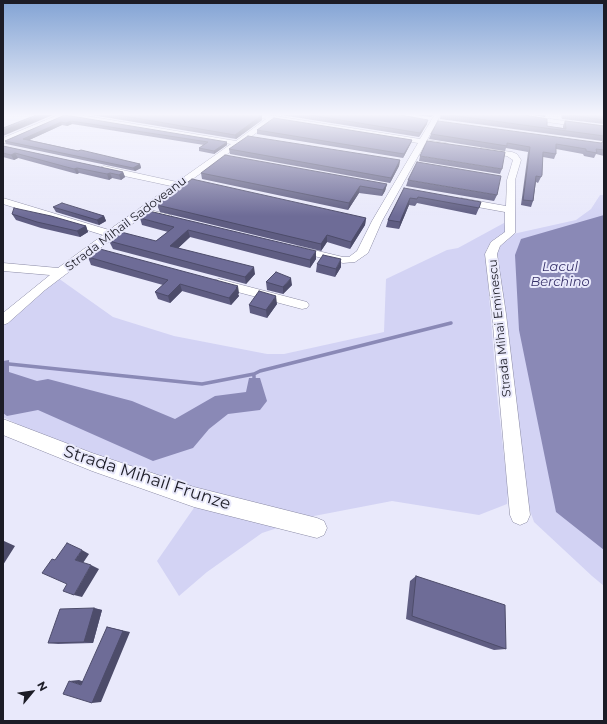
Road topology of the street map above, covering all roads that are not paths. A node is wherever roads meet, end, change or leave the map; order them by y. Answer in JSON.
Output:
{"nodes":[{"id":1,"x":231,"y":148,"type":"edge"},
{"id":2,"x":418,"y":148,"type":"edge"},
{"id":3,"x":474,"y":149,"type":"edge"},
{"id":4,"x":219,"y":156,"type":"junction"},
{"id":5,"x":232,"y":159,"type":"edge"},
{"id":6,"x":92,"y":166,"type":"edge"},
{"id":7,"x":181,"y":183,"type":"junction"},
{"id":8,"x":200,"y":184,"type":"edge"},
{"id":9,"x":450,"y":199,"type":"edge"},
{"id":10,"x":3,"y":201,"type":"edge"},
{"id":11,"x":511,"y":210,"type":"junction"},
{"id":12,"x":144,"y":212,"type":"junction"},
{"id":13,"x":174,"y":219,"type":"edge"},
{"id":14,"x":111,"y":234,"type":"junction"},
{"id":15,"x":289,"y":247,"type":"edge"},
{"id":16,"x":93,"y":248,"type":"junction"},
{"id":17,"x":108,"y":252,"type":"edge"},
{"id":18,"x":3,"y":267,"type":"edge"},
{"id":19,"x":61,"y":272,"type":"junction"},
{"id":20,"x":205,"y":279,"type":"edge"},
{"id":21,"x":302,"y":305,"type":"dead end"},
{"id":22,"x":3,"y":320,"type":"edge"},
{"id":23,"x":3,"y":426,"type":"edge"},
{"id":24,"x":520,"y":515,"type":"dead end"},
{"id":25,"x":317,"y":528,"type":"dead end"}],
"edges":[{"from":1,"to":4,"type":"street","name":"Strada Mihail Sadoveanu"},
{"from":2,"to":15,"type":"street"},
{"from":3,"to":11,"type":"street","name":"Strada Mihai Eminescu"},
{"from":4,"to":5,"type":"street"},
{"from":4,"to":7,"type":"street","name":"Strada Mihail Sadoveanu"},
{"from":6,"to":7,"type":"street"},
{"from":7,"to":8,"type":"street"},
{"from":7,"to":12,"type":"street","name":"Strada Mihail Sadoveanu"},
{"from":9,"to":11,"type":"street"},
{"from":10,"to":14,"type":"street"},
{"from":11,"to":24,"type":"street","name":"Strada Mihai Eminescu"},
{"from":12,"to":13,"type":"street"},
{"from":12,"to":14,"type":"street","name":"Strada Mihail Sadoveanu"},
{"from":14,"to":16,"type":"street","name":"Strada Mihail Sadoveanu"},
{"from":16,"to":17,"type":"street"},
{"from":16,"to":19,"type":"street","name":"Strada Mihail Sadoveanu"},
{"from":18,"to":19,"type":"street"},
{"from":19,"to":22,"type":"street","name":"Strada Mihail Sadoveanu"},
{"from":20,"to":21,"type":"street"},
{"from":23,"to":25,"type":"street","name":"Strada Mihail Frunze"}]}
